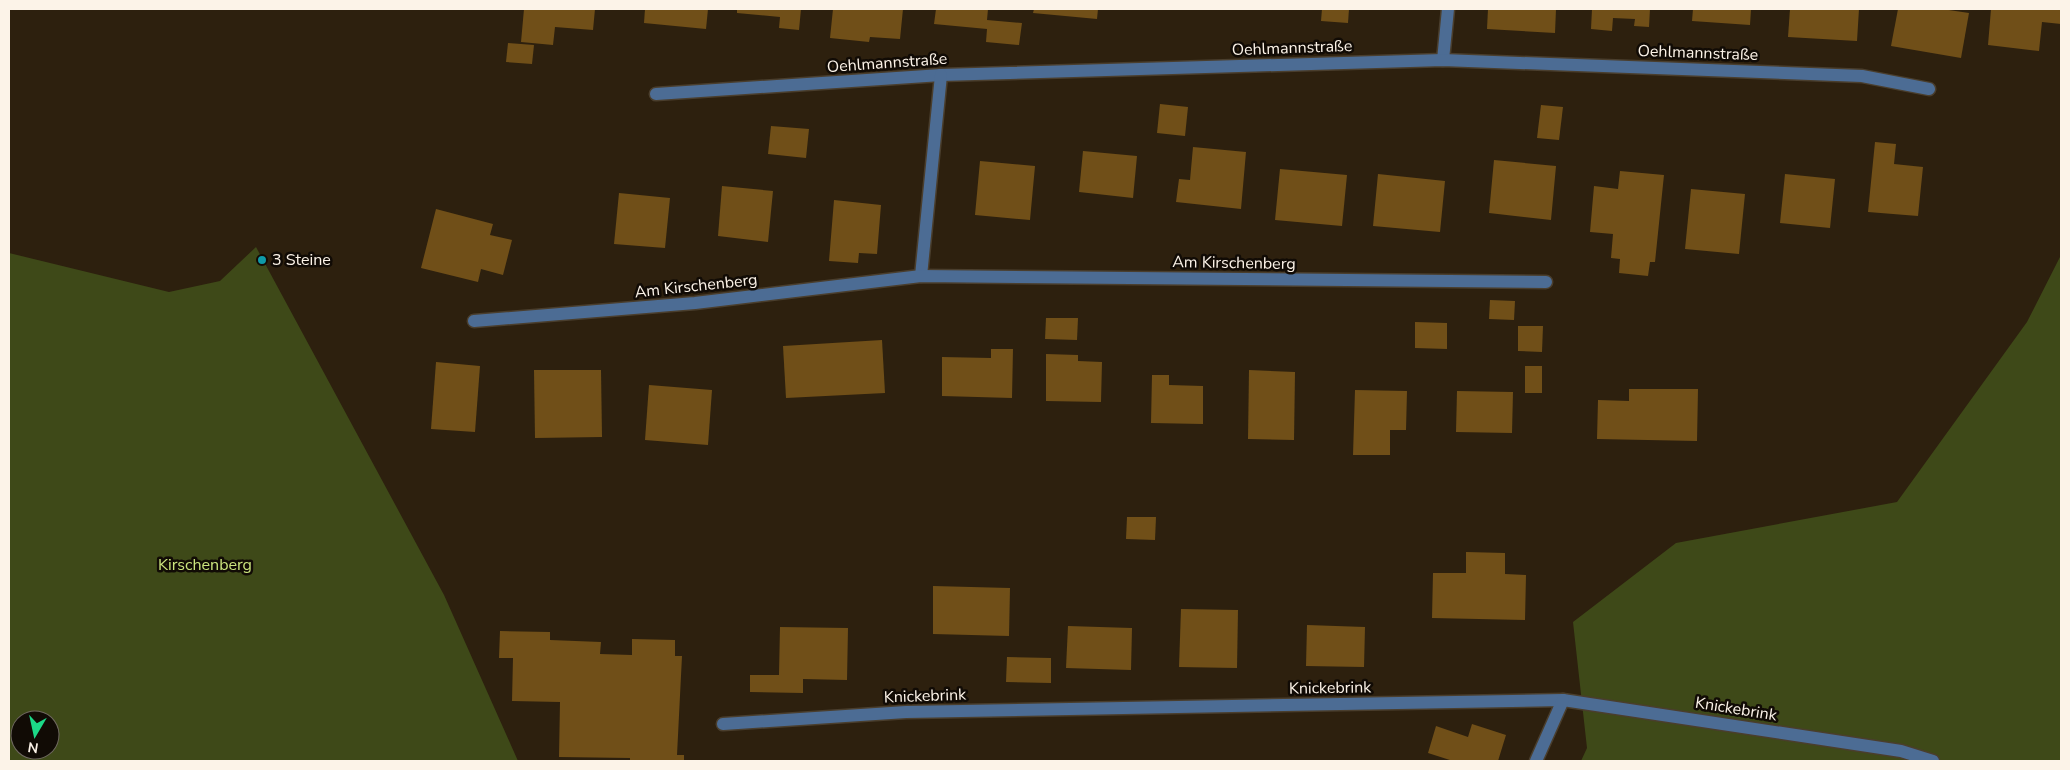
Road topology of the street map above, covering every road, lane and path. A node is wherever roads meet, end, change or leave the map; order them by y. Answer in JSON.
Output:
{"nodes":[{"id":1,"x":1448,"y":9,"type":"edge"},
{"id":2,"x":1443,"y":60,"type":"junction"},
{"id":3,"x":941,"y":75,"type":"junction"},
{"id":4,"x":1929,"y":89,"type":"dead end"},
{"id":5,"x":656,"y":94,"type":"dead end"},
{"id":6,"x":921,"y":276,"type":"junction"},
{"id":7,"x":1546,"y":282,"type":"dead end"},
{"id":8,"x":474,"y":322,"type":"dead end"},
{"id":9,"x":1562,"y":700,"type":"junction"},
{"id":10,"x":723,"y":724,"type":"dead end"},
{"id":11,"x":1536,"y":761,"type":"edge"},
{"id":12,"x":1933,"y":761,"type":"edge"}],
"edges":[{"from":1,"to":2,"type":"street"},
{"from":2,"to":3,"type":"street","name":"Oehlmannstraße"},
{"from":2,"to":4,"type":"street","name":"Oehlmannstraße"},
{"from":3,"to":5,"type":"street","name":"Oehlmannstraße"},
{"from":3,"to":6,"type":"street"},
{"from":6,"to":7,"type":"street","name":"Am Kirschenberg"},
{"from":6,"to":8,"type":"street","name":"Am Kirschenberg"},
{"from":9,"to":10,"type":"street","name":"Knickebrink"},
{"from":9,"to":11,"type":"street"},
{"from":9,"to":12,"type":"street","name":"Knickebrink"}]}
